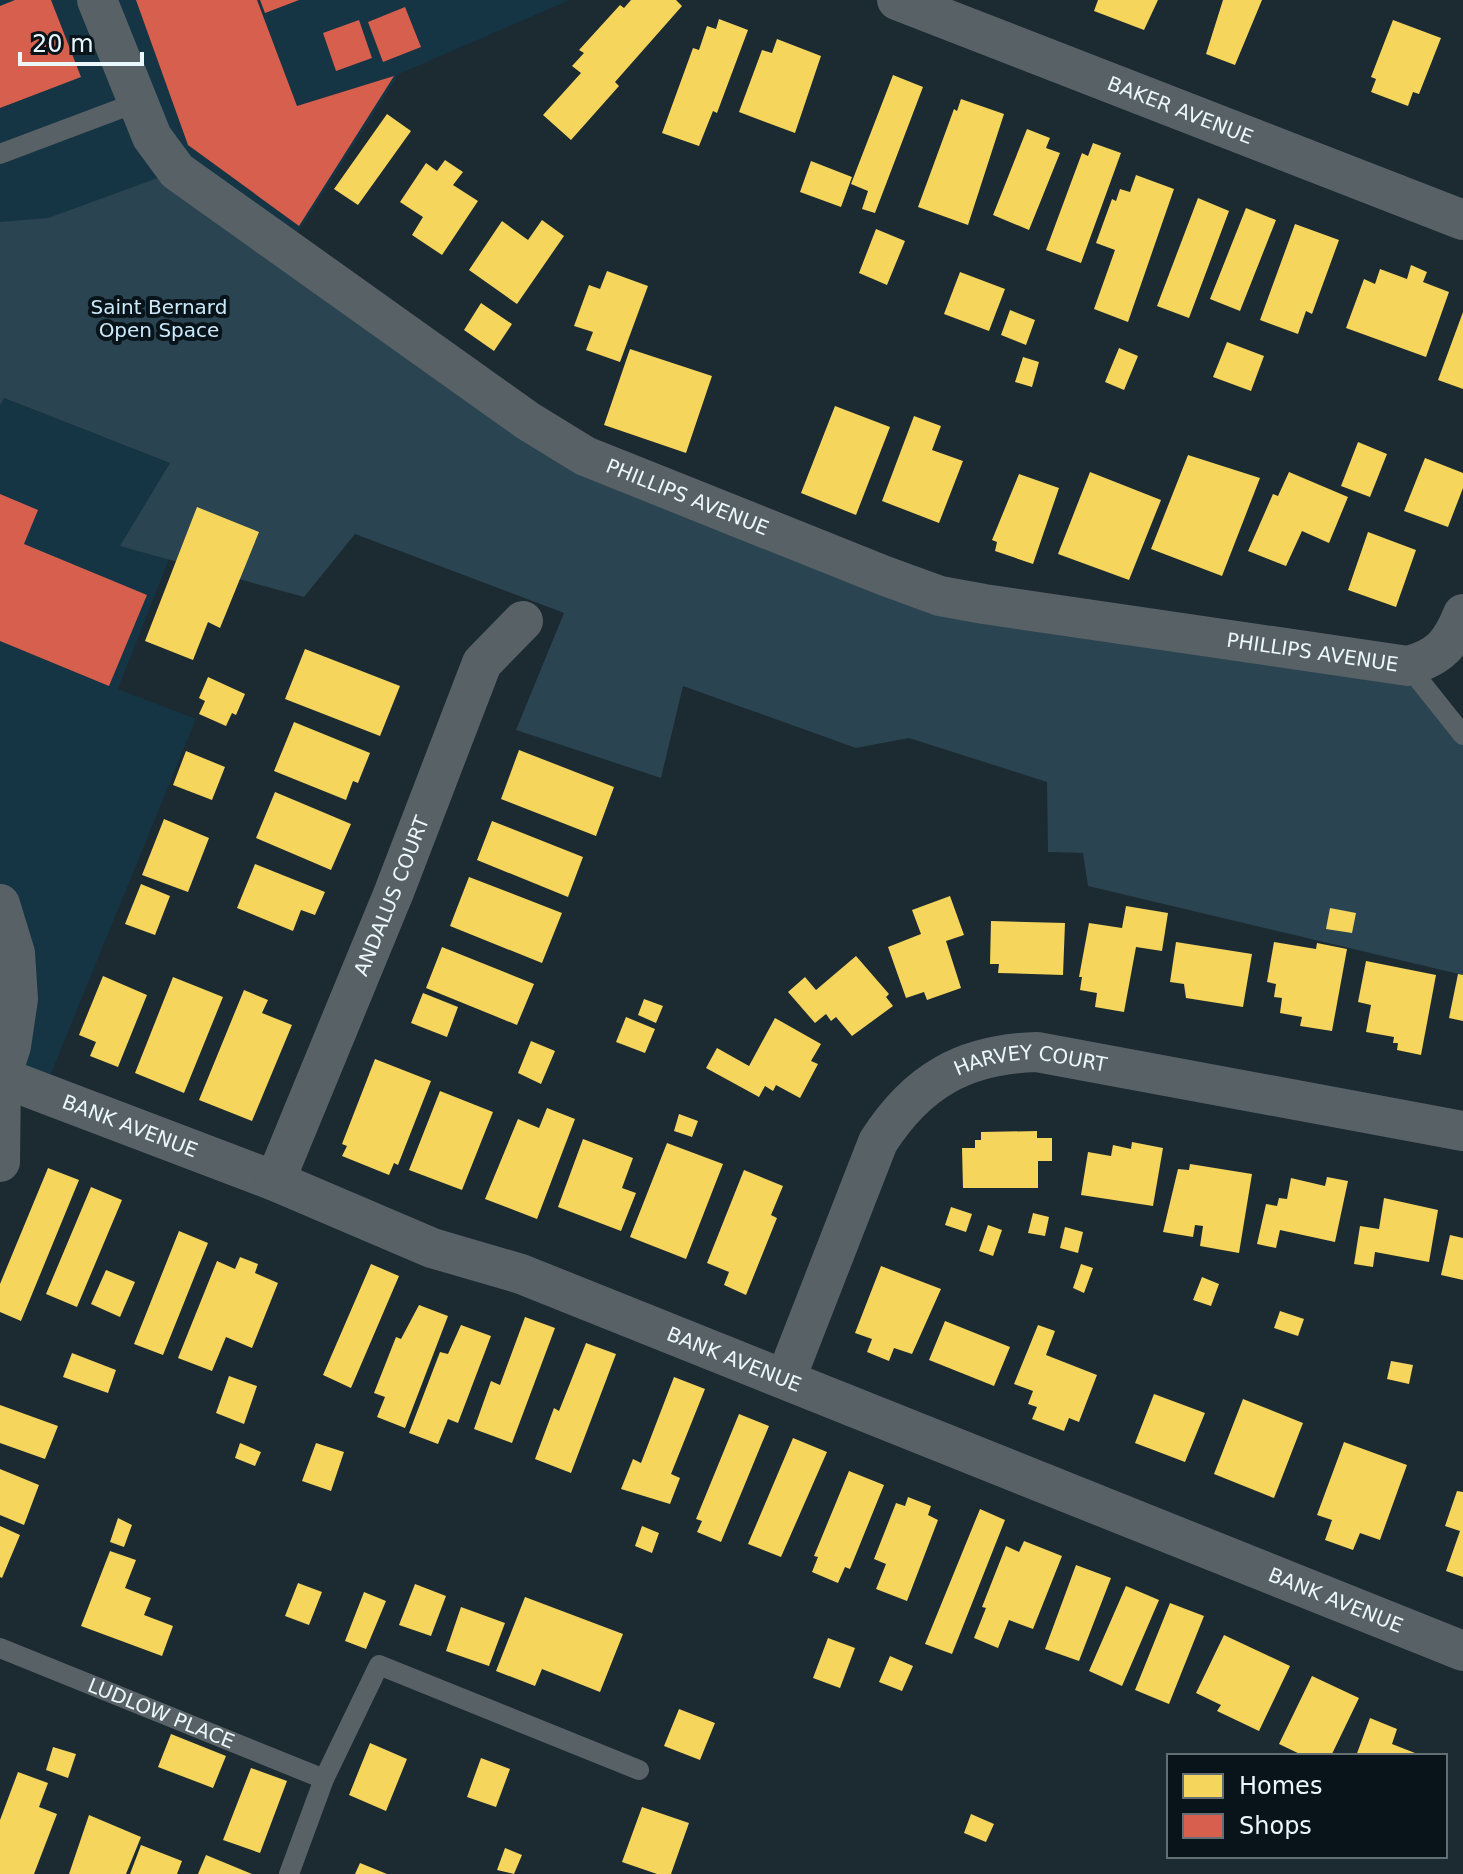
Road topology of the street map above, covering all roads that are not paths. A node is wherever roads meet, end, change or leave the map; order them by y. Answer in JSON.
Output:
{"nodes":[{"id":1,"x":97,"y":0,"type":"edge"},
{"id":2,"x":922,"y":4,"type":"edge"},
{"id":3,"x":138,"y":102,"type":"junction"},
{"id":4,"x":0,"y":154,"type":"edge"},
{"id":5,"x":1463,"y":220,"type":"edge"},
{"id":6,"x":523,"y":621,"type":"dead end"},
{"id":7,"x":1458,"y":626,"type":"edge"},
{"id":8,"x":1408,"y":666,"type":"junction"},
{"id":9,"x":1463,"y":735,"type":"edge"},
{"id":10,"x":0,"y":904,"type":"edge"},
{"id":11,"x":1,"y":1077,"type":"edge"},
{"id":12,"x":1463,"y":1131,"type":"edge"},
{"id":13,"x":0,"y":1162,"type":"edge"},
{"id":14,"x":275,"y":1181,"type":"junction"},
{"id":15,"x":786,"y":1378,"type":"junction"},
{"id":16,"x":0,"y":1648,"type":"edge"},
{"id":17,"x":1463,"y":1651,"type":"edge"},
{"id":18,"x":639,"y":1770,"type":"dead end"},
{"id":19,"x":324,"y":1779,"type":"junction"},
{"id":20,"x":289,"y":1874,"type":"edge"}],
"edges":[{"from":1,"to":3,"type":"street","name":"PHILLIPS AVENUE"},
{"from":2,"to":5,"type":"street","name":"BAKER AVENUE"},
{"from":3,"to":4,"type":"lane"},
{"from":3,"to":8,"type":"street","name":"PHILLIPS AVENUE"},
{"from":6,"to":14,"type":"street","name":"ANDALUS COURT"},
{"from":7,"to":8,"type":"street","name":"PHILLIPS AVENUE"},
{"from":8,"to":9,"type":"lane"},
{"from":10,"to":11,"type":"street"},
{"from":11,"to":13,"type":"street"},
{"from":11,"to":14,"type":"street","name":"BANK AVENUE"},
{"from":12,"to":15,"type":"street","name":"HARVEY COURT"},
{"from":14,"to":15,"type":"street","name":"BANK AVENUE"},
{"from":15,"to":17,"type":"street","name":"BANK AVENUE"},
{"from":16,"to":19,"type":"lane","name":"LUDLOW PLACE"},
{"from":18,"to":19,"type":"lane"},
{"from":19,"to":20,"type":"lane"}]}
